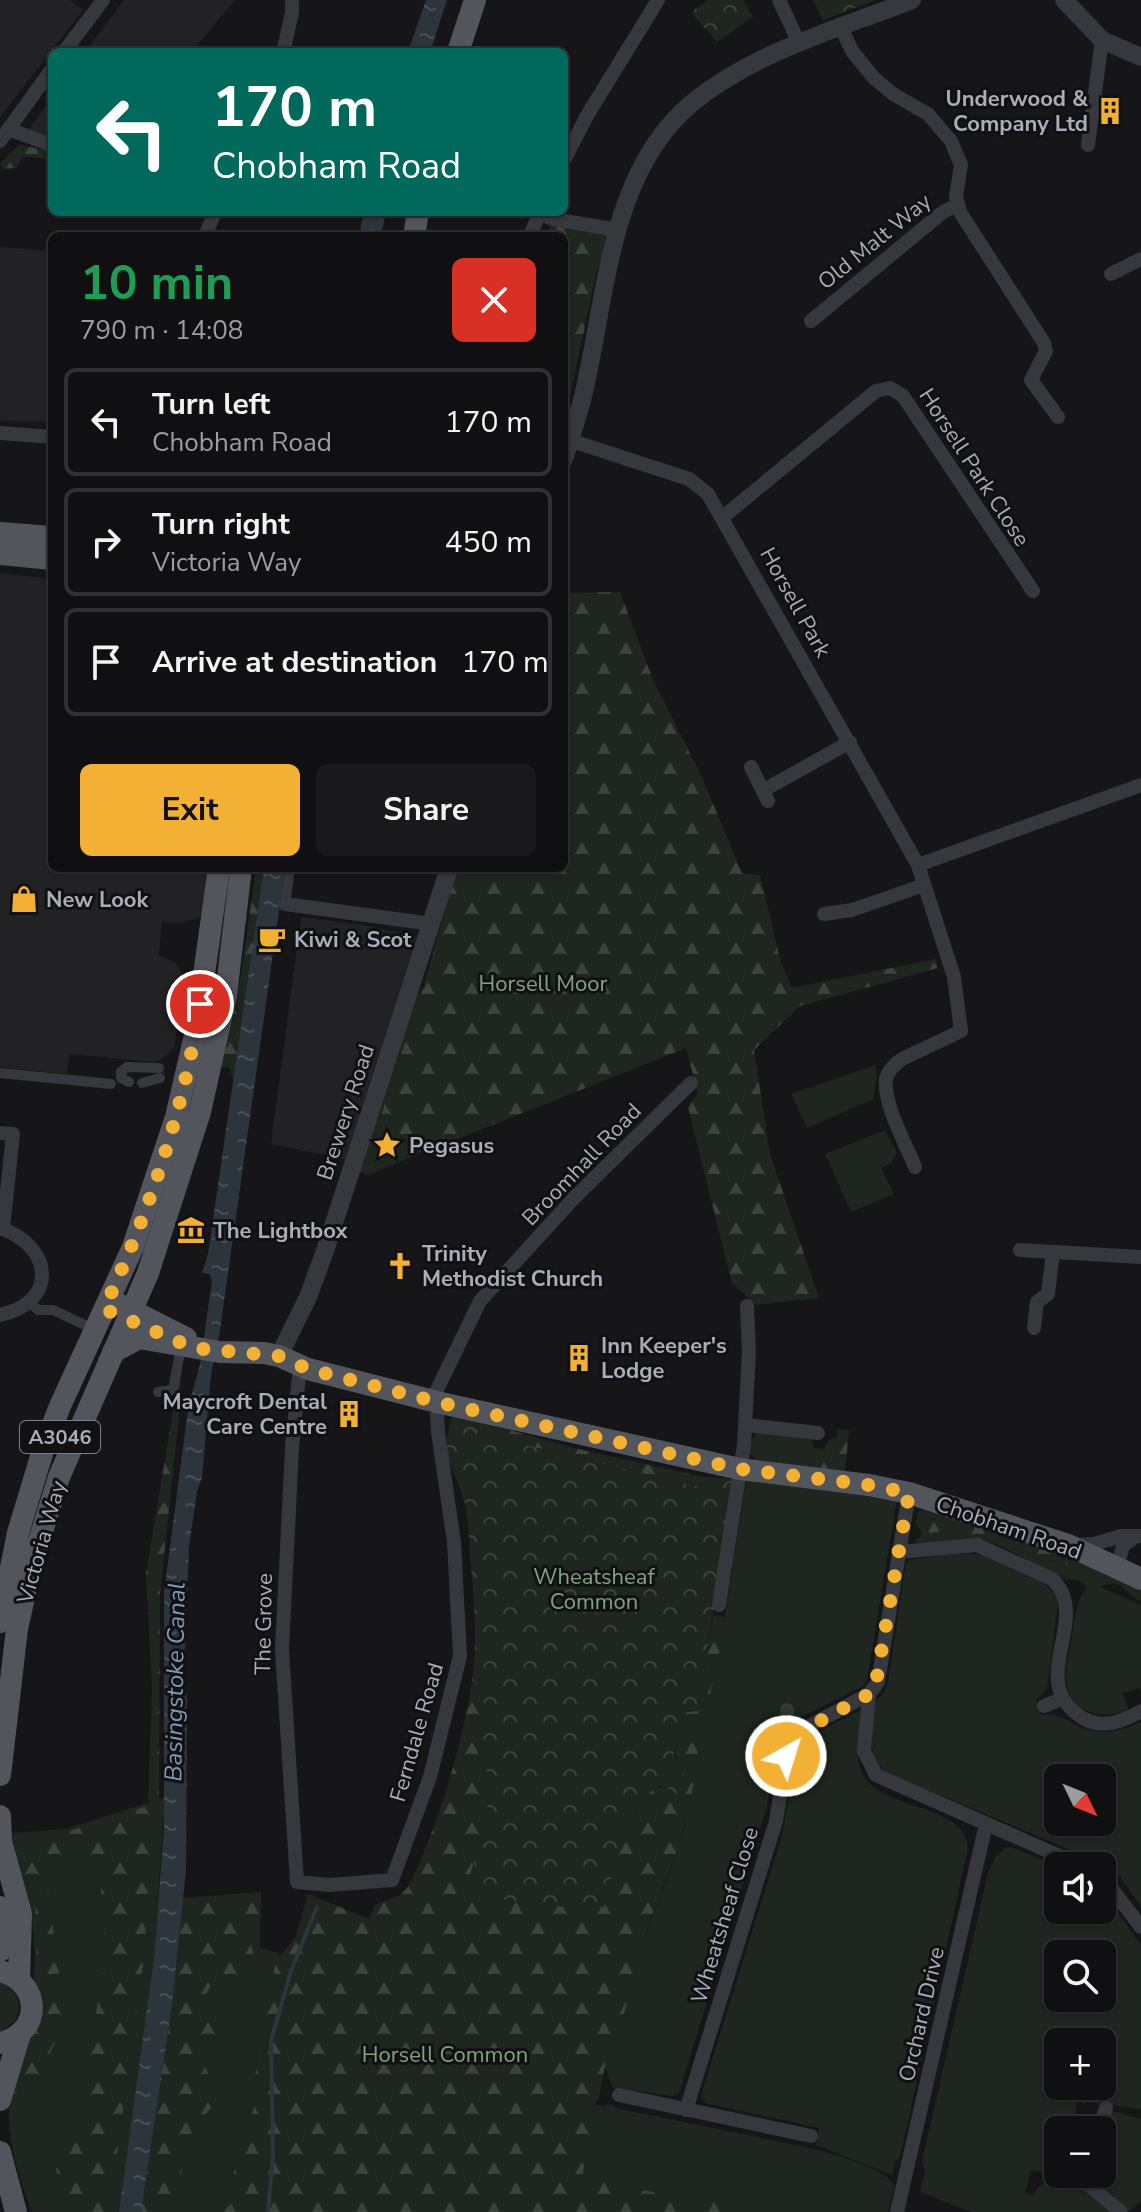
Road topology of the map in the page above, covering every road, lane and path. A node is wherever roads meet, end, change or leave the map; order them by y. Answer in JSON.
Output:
{"nodes":[{"id":1,"x":103,"y":0,"type":"edge"},
{"id":2,"x":292,"y":0,"type":"edge"},
{"id":3,"x":475,"y":0,"type":"edge"},
{"id":4,"x":658,"y":0,"type":"edge"},
{"id":5,"x":779,"y":0,"type":"edge"},
{"id":6,"x":912,"y":0,"type":"edge"},
{"id":7,"x":1064,"y":0,"type":"edge"},
{"id":8,"x":841,"y":27,"type":"junction"},
{"id":9,"x":1102,"y":40,"type":"junction"},
{"id":10,"x":799,"y":43,"type":"junction"},
{"id":11,"x":67,"y":48,"type":"edge"},
{"id":12,"x":284,"y":48,"type":"edge"},
{"id":13,"x":459,"y":48,"type":"edge"},
{"id":14,"x":1141,"y":57,"type":"edge"},
{"id":15,"x":48,"y":74,"type":"edge"},
{"id":16,"x":4,"y":135,"type":"edge"},
{"id":17,"x":48,"y":144,"type":"edge"},
{"id":18,"x":1088,"y":145,"type":"dead end"},
{"id":19,"x":568,"y":152,"type":"edge"},
{"id":20,"x":957,"y":205,"type":"junction"},
{"id":21,"x":546,"y":216,"type":"edge"},
{"id":22,"x":618,"y":230,"type":"junction"},
{"id":23,"x":1141,"y":259,"type":"edge"},
{"id":24,"x":1121,"y":276,"type":"dead end"},
{"id":25,"x":813,"y":313,"type":"dead end"},
{"id":26,"x":1058,"y":417,"type":"dead end"},
{"id":27,"x":0,"y":433,"type":"edge"},
{"id":28,"x":48,"y":437,"type":"edge"},
{"id":29,"x":568,"y":447,"type":"edge"},
{"id":30,"x":568,"y":450,"type":"edge"},
{"id":31,"x":723,"y":517,"type":"junction"},
{"id":32,"x":0,"y":533,"type":"edge"},
{"id":33,"x":48,"y":537,"type":"edge"},
{"id":34,"x":0,"y":554,"type":"edge"},
{"id":35,"x":48,"y":559,"type":"edge"},
{"id":36,"x":1033,"y":591,"type":"dead end"},
{"id":37,"x":850,"y":742,"type":"junction"},
{"id":38,"x":751,"y":775,"type":"dead end"},
{"id":39,"x":1141,"y":785,"type":"edge"},
{"id":40,"x":918,"y":865,"type":"junction"},
{"id":41,"x":218,"y":872,"type":"edge"},
{"id":42,"x":241,"y":872,"type":"edge"},
{"id":43,"x":289,"y":872,"type":"edge"},
{"id":44,"x":448,"y":872,"type":"edge"},
{"id":45,"x":924,"y":885,"type":"junction"},
{"id":46,"x":285,"y":904,"type":"joint"},
{"id":47,"x":432,"y":924,"type":"junction"},
{"id":48,"x":841,"y":930,"type":"dead end"},
{"id":49,"x":0,"y":1073,"type":"edge"},
{"id":50,"x":153,"y":1076,"type":"dead end"},
{"id":51,"x":129,"y":1082,"type":"dead end"},
{"id":52,"x":691,"y":1083,"type":"dead end"},
{"id":53,"x":111,"y":1084,"type":"dead end"},
{"id":54,"x":0,"y":1133,"type":"edge"},
{"id":55,"x":915,"y":1167,"type":"dead end"},
{"id":56,"x":2,"y":1229,"type":"edge"},
{"id":57,"x":1020,"y":1250,"type":"dead end"},
{"id":58,"x":1053,"y":1252,"type":"junction"},
{"id":59,"x":1141,"y":1257,"type":"edge"},
{"id":60,"x":148,"y":1273,"type":"junction"},
{"id":61,"x":30,"y":1303,"type":"junction"},
{"id":62,"x":747,"y":1306,"type":"dead end"},
{"id":63,"x":119,"y":1314,"type":"junction"},
{"id":64,"x":0,"y":1315,"type":"edge"},
{"id":65,"x":159,"y":1324,"type":"junction"},
{"id":66,"x":85,"y":1325,"type":"dead end"},
{"id":67,"x":1034,"y":1328,"type":"dead end"},
{"id":68,"x":188,"y":1346,"type":"junction"},
{"id":69,"x":113,"y":1352,"type":"junction"},
{"id":70,"x":279,"y":1356,"type":"junction"},
{"id":71,"x":300,"y":1366,"type":"junction"},
{"id":72,"x":158,"y":1392,"type":"dead end"},
{"id":73,"x":436,"y":1401,"type":"junction"},
{"id":74,"x":746,"y":1425,"type":"junction"},
{"id":75,"x":818,"y":1433,"type":"dead end"},
{"id":76,"x":740,"y":1469,"type":"junction"},
{"id":77,"x":909,"y":1493,"type":"junction"},
{"id":78,"x":1138,"y":1536,"type":"edge"},
{"id":79,"x":1068,"y":1545,"type":"junction"},
{"id":80,"x":898,"y":1552,"type":"junction"},
{"id":81,"x":1117,"y":1567,"type":"junction"},
{"id":82,"x":1141,"y":1579,"type":"edge"},
{"id":83,"x":719,"y":1605,"type":"dead end"},
{"id":84,"x":0,"y":1622,"type":"edge"},
{"id":85,"x":869,"y":1694,"type":"junction"},
{"id":86,"x":1062,"y":1699,"type":"junction"},
{"id":87,"x":1044,"y":1706,"type":"dead end"},
{"id":88,"x":787,"y":1710,"type":"dead end"},
{"id":89,"x":1141,"y":1711,"type":"edge"},
{"id":90,"x":793,"y":1737,"type":"junction"},
{"id":91,"x":0,"y":1775,"type":"edge"},
{"id":92,"x":0,"y":1816,"type":"edge"},
{"id":93,"x":986,"y":1824,"type":"junction"},
{"id":94,"x":1050,"y":1852,"type":"edge"},
{"id":95,"x":297,"y":1882,"type":"joint"},
{"id":96,"x":1116,"y":1894,"type":"edge"},
{"id":97,"x":1,"y":1914,"type":"edge"},
{"id":98,"x":1141,"y":1927,"type":"edge"},
{"id":99,"x":0,"y":1951,"type":"edge"},
{"id":100,"x":9,"y":1975,"type":"edge"},
{"id":101,"x":10,"y":2038,"type":"edge"},
{"id":102,"x":619,"y":2095,"type":"dead end"},
{"id":103,"x":0,"y":2100,"type":"edge"},
{"id":104,"x":1106,"y":2108,"type":"dead end"},
{"id":105,"x":686,"y":2110,"type":"junction"},
{"id":106,"x":1103,"y":2116,"type":"edge"},
{"id":107,"x":811,"y":2136,"type":"dead end"},
{"id":108,"x":0,"y":2152,"type":"edge"},
{"id":109,"x":0,"y":2159,"type":"edge"},
{"id":110,"x":4,"y":2183,"type":"edge"},
{"id":111,"x":1096,"y":2188,"type":"edge"},
{"id":112,"x":16,"y":2212,"type":"edge"},
{"id":113,"x":897,"y":2212,"type":"edge"},
{"id":114,"x":1121,"y":2212,"type":"edge"}],
"edges":[{"from":1,"to":11,"type":"street"},
{"from":2,"to":12,"type":"street"},
{"from":3,"to":13,"type":"main road"},
{"from":4,"to":19,"type":"street"},
{"from":5,"to":10,"type":"street"},
{"from":6,"to":8,"type":"street"},
{"from":7,"to":9,"type":"street"},
{"from":8,"to":10,"type":"street"},
{"from":8,"to":20,"type":"street","name":"Old Malt Way"},
{"from":9,"to":14,"type":"street"},
{"from":9,"to":18,"type":"street"},
{"from":10,"to":22,"type":"street"},
{"from":15,"to":16,"type":"street"},
{"from":16,"to":17,"type":"street"},
{"from":20,"to":25,"type":"street","name":"Old Malt Way"},
{"from":20,"to":26,"type":"street","name":"Old Malt Way"},
{"from":21,"to":22,"type":"street"},
{"from":22,"to":29,"type":"street"},
{"from":23,"to":24,"type":"street"},
{"from":27,"to":28,"type":"street"},
{"from":30,"to":31,"type":"street","name":"Horsell Park"},
{"from":31,"to":36,"type":"street","name":"Horsell Park Close"},
{"from":31,"to":37,"type":"street","name":"Horsell Park"},
{"from":32,"to":33,"type":"main road"},
{"from":34,"to":35,"type":"main road"},
{"from":37,"to":38,"type":"street"},
{"from":37,"to":40,"type":"street","name":"Horsell Park"},
{"from":39,"to":40,"type":"street"},
{"from":40,"to":45,"type":"street","name":"Horsell Park"},
{"from":41,"to":63,"type":"main road","name":"Victoria Way"},
{"from":42,"to":60,"type":"main road","name":"Victoria Way"},
{"from":43,"to":46,"type":"street"},
{"from":44,"to":47,"type":"street","name":"Brewery Road"},
{"from":45,"to":48,"type":"street"},
{"from":45,"to":55,"type":"street","name":"Horsell Park"},
{"from":46,"to":47,"type":"street"},
{"from":47,"to":70,"type":"street","name":"Brewery Road"},
{"from":49,"to":53,"type":"street"},
{"from":50,"to":51,"type":"street"},
{"from":52,"to":73,"type":"street","name":"Broomhall Road"},
{"from":54,"to":56,"type":"street"},
{"from":56,"to":61,"type":"street"},
{"from":57,"to":58,"type":"street"},
{"from":58,"to":59,"type":"street"},
{"from":58,"to":67,"type":"street"},
{"from":60,"to":63,"type":"main road","name":"Victoria Way"},
{"from":60,"to":65,"type":"main road"},
{"from":61,"to":64,"type":"street"},
{"from":61,"to":66,"type":"street"},
{"from":62,"to":74,"type":"street"},
{"from":63,"to":65,"type":"main road","name":"Chobham Road"},
{"from":63,"to":68,"type":"main road","name":"Chobham Road"},
{"from":63,"to":69,"type":"main road","name":"Victoria Way"},
{"from":63,"to":84,"type":"main road","name":"Victoria Way","number":"A3046"},
{"from":65,"to":68,"type":"main road","name":"Chobham Road"},
{"from":68,"to":69,"type":"main road","name":"Chobham Road"},
{"from":68,"to":70,"type":"main road","name":"Chobham Road"},
{"from":68,"to":72,"type":"street"},
{"from":69,"to":91,"type":"main road","name":"Victoria Way"},
{"from":70,"to":71,"type":"main road","name":"Chobham Road"},
{"from":71,"to":73,"type":"main road","name":"Chobham Road"},
{"from":71,"to":95,"type":"street","name":"The Grove"},
{"from":73,"to":76,"type":"main road","name":"Chobham Road"},
{"from":73,"to":95,"type":"street","name":"Ferndale Road"},
{"from":74,"to":75,"type":"street"},
{"from":74,"to":76,"type":"street"},
{"from":76,"to":77,"type":"main road","name":"Chobham Road"},
{"from":76,"to":83,"type":"street"},
{"from":77,"to":79,"type":"main road","name":"Chobham Road"},
{"from":77,"to":80,"type":"street"},
{"from":78,"to":79,"type":"street"},
{"from":78,"to":81,"type":"street"},
{"from":79,"to":81,"type":"main road","name":"Chobham Road"},
{"from":80,"to":85,"type":"street"},
{"from":80,"to":86,"type":"street"},
{"from":81,"to":82,"type":"main road","name":"Chobham Road"},
{"from":85,"to":90,"type":"street"},
{"from":85,"to":93,"type":"street"},
{"from":86,"to":87,"type":"street"},
{"from":86,"to":89,"type":"street"},
{"from":88,"to":90,"type":"street"},
{"from":90,"to":105,"type":"street","name":"Wheatsheaf Close"},
{"from":92,"to":100,"type":"main road"},
{"from":93,"to":94,"type":"street"},
{"from":93,"to":113,"type":"street","name":"Orchard Drive"},
{"from":96,"to":98,"type":"street"},
{"from":97,"to":99,"type":"main road"},
{"from":100,"to":101,"type":"main road"},
{"from":101,"to":103,"type":"main road"},
{"from":102,"to":105,"type":"street"},
{"from":104,"to":106,"type":"street"},
{"from":105,"to":107,"type":"street"},
{"from":108,"to":109,"type":"main road"},
{"from":109,"to":110,"type":"main road"},
{"from":110,"to":112,"type":"main road"},
{"from":111,"to":114,"type":"street"}]}
